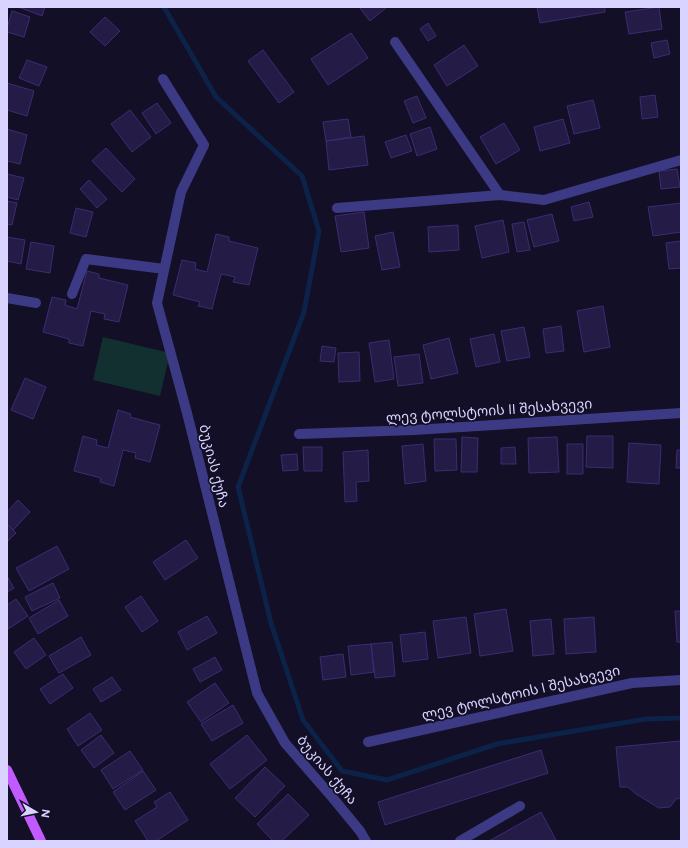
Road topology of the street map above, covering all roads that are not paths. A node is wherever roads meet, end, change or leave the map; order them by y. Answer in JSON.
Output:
{"nodes":[{"id":1,"x":395,"y":42,"type":"dead end"},
{"id":2,"x":163,"y":79,"type":"dead end"},
{"id":3,"x":681,"y":160,"type":"edge"},
{"id":4,"x":500,"y":195,"type":"junction"},
{"id":5,"x":337,"y":208,"type":"dead end"},
{"id":6,"x":164,"y":269,"type":"junction"},
{"id":7,"x":72,"y":294,"type":"dead end"},
{"id":8,"x":7,"y":298,"type":"edge"},
{"id":9,"x":36,"y":303,"type":"dead end"},
{"id":10,"x":681,"y":413,"type":"edge"},
{"id":11,"x":299,"y":434,"type":"dead end"},
{"id":12,"x":681,"y":680,"type":"edge"},
{"id":13,"x":368,"y":742,"type":"dead end"},
{"id":14,"x":7,"y":770,"type":"edge"},
{"id":15,"x":520,"y":806,"type":"dead end"},
{"id":16,"x":42,"y":841,"type":"edge"},
{"id":17,"x":366,"y":841,"type":"edge"},
{"id":18,"x":460,"y":841,"type":"edge"}],
"edges":[{"from":1,"to":4,"type":"street"},
{"from":2,"to":6,"type":"street","name":"ბუკიას ქუჩა"},
{"from":3,"to":4,"type":"street"},
{"from":4,"to":5,"type":"street"},
{"from":6,"to":7,"type":"street"},
{"from":6,"to":17,"type":"street","name":"ბუკიას ქუჩა"},
{"from":8,"to":9,"type":"street"},
{"from":10,"to":11,"type":"street","name":"ლევ ტოლსტოის II შესახვევი"},
{"from":12,"to":13,"type":"street","name":"ლევ ტოლსტოის I შესახვევი"},
{"from":14,"to":16,"type":"main road"},
{"from":15,"to":18,"type":"street"}]}
